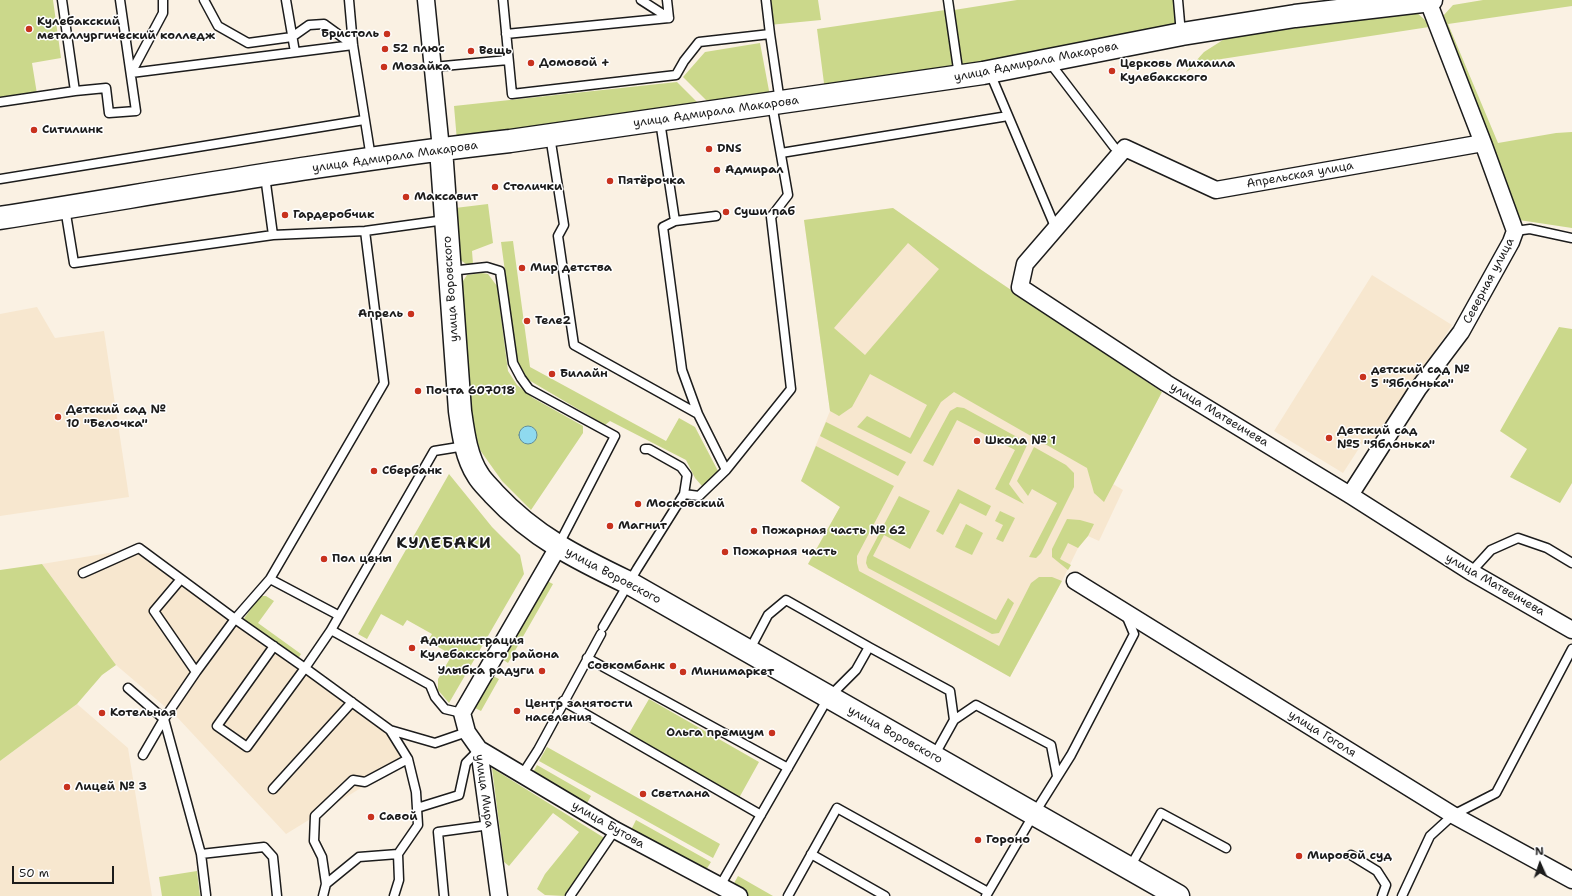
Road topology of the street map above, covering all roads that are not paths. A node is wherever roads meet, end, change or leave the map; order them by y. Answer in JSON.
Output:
{"nodes":[{"id":1,"x":62,"y":0,"type":"edge"},
{"id":2,"x":120,"y":0,"type":"edge"},
{"id":3,"x":163,"y":0,"type":"edge"},
{"id":4,"x":204,"y":0,"type":"edge"},
{"id":5,"x":286,"y":0,"type":"edge"},
{"id":6,"x":349,"y":0,"type":"edge"},
{"id":7,"x":426,"y":0,"type":"edge"},
{"id":8,"x":502,"y":0,"type":"edge"},
{"id":9,"x":641,"y":0,"type":"edge"},
{"id":10,"x":668,"y":0,"type":"edge"},
{"id":11,"x":766,"y":0,"type":"edge"},
{"id":12,"x":948,"y":0,"type":"edge"},
{"id":13,"x":1178,"y":0,"type":"edge"},
{"id":14,"x":1429,"y":0,"type":"edge"},
{"id":15,"x":669,"y":18,"type":"junction"},
{"id":16,"x":506,"y":34,"type":"junction"},
{"id":17,"x":770,"y":34,"type":"junction"},
{"id":18,"x":1182,"y":34,"type":"junction"},
{"id":19,"x":292,"y":37,"type":"junction"},
{"id":20,"x":353,"y":44,"type":"junction"},
{"id":21,"x":295,"y":52,"type":"junction"},
{"id":22,"x":508,"y":60,"type":"junction"},
{"id":23,"x":1048,"y":60,"type":"junction"},
{"id":24,"x":433,"y":68,"type":"junction"},
{"id":25,"x":990,"y":72,"type":"junction"},
{"id":26,"x":131,"y":73,"type":"junction"},
{"id":27,"x":959,"y":77,"type":"junction"},
{"id":28,"x":75,"y":91,"type":"junction"},
{"id":29,"x":0,"y":102,"type":"edge"},
{"id":30,"x":776,"y":104,"type":"junction"},
{"id":31,"x":1008,"y":116,"type":"junction"},
{"id":32,"x":364,"y":120,"type":"junction"},
{"id":33,"x":660,"y":120,"type":"junction"},
{"id":34,"x":550,"y":136,"type":"junction"},
{"id":35,"x":1483,"y":143,"type":"junction"},
{"id":36,"x":1120,"y":147,"type":"junction"},
{"id":37,"x":441,"y":149,"type":"junction"},
{"id":38,"x":780,"y":153,"type":"junction"},
{"id":39,"x":371,"y":159,"type":"junction"},
{"id":40,"x":265,"y":175,"type":"junction"},
{"id":41,"x":0,"y":179,"type":"edge"},
{"id":42,"x":65,"y":207,"type":"junction"},
{"id":43,"x":716,"y":216,"type":"dead end"},
{"id":44,"x":0,"y":218,"type":"edge"},
{"id":45,"x":446,"y":220,"type":"junction"},
{"id":46,"x":675,"y":221,"type":"junction"},
{"id":47,"x":1056,"y":229,"type":"junction"},
{"id":48,"x":365,"y":231,"type":"junction"},
{"id":49,"x":1515,"y":231,"type":"junction"},
{"id":50,"x":273,"y":235,"type":"junction"},
{"id":51,"x":1572,"y":238,"type":"edge"},
{"id":52,"x":450,"y":271,"type":"junction"},
{"id":53,"x":698,"y":414,"type":"junction"},
{"id":54,"x":465,"y":446,"type":"junction"},
{"id":55,"x":645,"y":449,"type":"dead end"},
{"id":56,"x":726,"y":470,"type":"junction"},
{"id":57,"x":684,"y":494,"type":"junction"},
{"id":58,"x":1350,"y":495,"type":"junction"},
{"id":59,"x":558,"y":547,"type":"junction"},
{"id":60,"x":1572,"y":563,"type":"edge"},
{"id":61,"x":1471,"y":572,"type":"junction"},
{"id":62,"x":83,"y":573,"type":"dead end"},
{"id":63,"x":181,"y":579,"type":"junction"},
{"id":64,"x":270,"y":579,"type":"junction"},
{"id":65,"x":1075,"y":581,"type":"dead end"},
{"id":66,"x":628,"y":583,"type":"junction"},
{"id":67,"x":1124,"y":612,"type":"junction"},
{"id":68,"x":338,"y":615,"type":"junction"},
{"id":69,"x":235,"y":619,"type":"junction"},
{"id":70,"x":331,"y":630,"type":"junction"},
{"id":71,"x":1572,"y":630,"type":"edge"},
{"id":72,"x":274,"y":646,"type":"junction"},
{"id":73,"x":869,"y":647,"type":"junction"},
{"id":74,"x":1572,"y":649,"type":"edge"},
{"id":75,"x":748,"y":652,"type":"junction"},
{"id":76,"x":588,"y":658,"type":"junction"},
{"id":77,"x":306,"y":668,"type":"junction"},
{"id":78,"x":196,"y":672,"type":"junction"},
{"id":79,"x":128,"y":688,"type":"dead end"},
{"id":80,"x":828,"y":698,"type":"junction"},
{"id":81,"x":563,"y":700,"type":"junction"},
{"id":82,"x":352,"y":702,"type":"junction"},
{"id":83,"x":462,"y":713,"type":"junction"},
{"id":84,"x":164,"y":719,"type":"junction"},
{"id":85,"x":954,"y":720,"type":"junction"},
{"id":86,"x":390,"y":730,"type":"junction"},
{"id":87,"x":467,"y":732,"type":"junction"},
{"id":88,"x":479,"y":749,"type":"junction"},
{"id":89,"x":143,"y":755,"type":"dead end"},
{"id":90,"x":934,"y":757,"type":"junction"},
{"id":91,"x":408,"y":759,"type":"junction"},
{"id":92,"x":788,"y":768,"type":"junction"},
{"id":93,"x":522,"y":775,"type":"junction"},
{"id":94,"x":1056,"y":776,"type":"junction"},
{"id":95,"x":273,"y":789,"type":"dead end"},
{"id":96,"x":417,"y":808,"type":"junction"},
{"id":97,"x":1034,"y":814,"type":"junction"},
{"id":98,"x":761,"y":815,"type":"junction"},
{"id":99,"x":1453,"y":815,"type":"junction"},
{"id":100,"x":490,"y":825,"type":"junction"},
{"id":101,"x":615,"y":830,"type":"junction"},
{"id":102,"x":1226,"y":848,"type":"dead end"},
{"id":103,"x":201,"y":854,"type":"junction"},
{"id":104,"x":398,"y":854,"type":"junction"},
{"id":105,"x":811,"y":854,"type":"junction"},
{"id":106,"x":1351,"y":855,"type":"dead end"},
{"id":107,"x":1129,"y":868,"type":"junction"},
{"id":108,"x":1572,"y":880,"type":"edge"},
{"id":109,"x":326,"y":884,"type":"junction"},
{"id":110,"x":720,"y":886,"type":"junction"},
{"id":111,"x":987,"y":894,"type":"edge"},
{"id":112,"x":206,"y":895,"type":"dead end"},
{"id":113,"x":277,"y":896,"type":"edge"},
{"id":114,"x":322,"y":896,"type":"edge"},
{"id":115,"x":394,"y":896,"type":"edge"},
{"id":116,"x":444,"y":896,"type":"edge"},
{"id":117,"x":499,"y":896,"type":"edge"},
{"id":118,"x":570,"y":896,"type":"edge"},
{"id":119,"x":740,"y":896,"type":"edge"},
{"id":120,"x":788,"y":896,"type":"edge"},
{"id":121,"x":884,"y":896,"type":"edge"},
{"id":122,"x":1178,"y":896,"type":"edge"},
{"id":123,"x":1382,"y":896,"type":"edge"},
{"id":124,"x":1402,"y":896,"type":"edge"}],
"edges":[{"from":1,"to":28,"type":"lane"},
{"from":2,"to":26,"type":"lane"},
{"from":3,"to":26,"type":"lane"},
{"from":4,"to":19,"type":"lane"},
{"from":5,"to":19,"type":"lane"},
{"from":6,"to":20,"type":"lane"},
{"from":7,"to":24,"type":"street","name":"улица Воровского"},
{"from":8,"to":16,"type":"lane"},
{"from":9,"to":15,"type":"lane"},
{"from":10,"to":15,"type":"lane"},
{"from":11,"to":17,"type":"lane"},
{"from":12,"to":27,"type":"lane"},
{"from":13,"to":18,"type":"lane"},
{"from":14,"to":18,"type":"street","name":"улица Адмирала Макарова"},
{"from":14,"to":35,"type":"street","name":"Северная улица"},
{"from":15,"to":16,"type":"lane"},
{"from":16,"to":22,"type":"lane"},
{"from":17,"to":22,"type":"lane"},
{"from":17,"to":30,"type":"lane"},
{"from":18,"to":23,"type":"street","name":"улица Адмирала Макарова"},
{"from":19,"to":20,"type":"lane"},
{"from":19,"to":21,"type":"lane"},
{"from":20,"to":21,"type":"lane"},
{"from":20,"to":32,"type":"lane"},
{"from":21,"to":26,"type":"lane"},
{"from":22,"to":24,"type":"lane"},
{"from":23,"to":25,"type":"street","name":"улица Адмирала Макарова"},
{"from":23,"to":36,"type":"lane"},
{"from":24,"to":37,"type":"street","name":"улица Воровского"},
{"from":25,"to":27,"type":"street","name":"улица Адмирала Макарова"},
{"from":25,"to":31,"type":"lane"},
{"from":26,"to":28,"type":"lane"},
{"from":27,"to":30,"type":"street","name":"улица Адмирала Макарова"},
{"from":28,"to":29,"type":"lane"},
{"from":30,"to":33,"type":"street","name":"улица Адмирала Макарова"},
{"from":30,"to":38,"type":"lane"},
{"from":31,"to":38,"type":"lane"},
{"from":31,"to":47,"type":"lane"},
{"from":32,"to":39,"type":"lane"},
{"from":32,"to":41,"type":"lane"},
{"from":33,"to":34,"type":"street","name":"улица Адмирала Макарова"},
{"from":33,"to":46,"type":"lane"},
{"from":34,"to":37,"type":"street","name":"улица Адмирала Макарова"},
{"from":34,"to":53,"type":"lane"},
{"from":35,"to":36,"type":"street","name":"Апрельская улица"},
{"from":35,"to":49,"type":"street","name":"Северная улица"},
{"from":36,"to":47,"type":"street","name":"улица Матвеичева"},
{"from":37,"to":39,"type":"street","name":"улица Адмирала Макарова"},
{"from":37,"to":45,"type":"street","name":"улица Воровского"},
{"from":38,"to":56,"type":"lane"},
{"from":39,"to":40,"type":"street","name":"улица Адмирала Макарова"},
{"from":40,"to":42,"type":"street","name":"улица Адмирала Макарова"},
{"from":40,"to":50,"type":"lane"},
{"from":42,"to":44,"type":"street","name":"улица Адмирала Макарова"},
{"from":42,"to":50,"type":"lane"},
{"from":43,"to":46,"type":"lane"},
{"from":45,"to":48,"type":"lane"},
{"from":45,"to":52,"type":"street","name":"улица Воровского"},
{"from":46,"to":53,"type":"lane"},
{"from":47,"to":58,"type":"street","name":"улица Матвеичева"},
{"from":48,"to":50,"type":"lane"},
{"from":48,"to":64,"type":"lane"},
{"from":49,"to":51,"type":"lane"},
{"from":49,"to":58,"type":"street","name":"Северная улица"},
{"from":52,"to":54,"type":"street","name":"улица Воровского"},
{"from":52,"to":59,"type":"lane"},
{"from":53,"to":56,"type":"lane"},
{"from":54,"to":59,"type":"street","name":"улица Воровского"},
{"from":54,"to":68,"type":"lane"},
{"from":55,"to":57,"type":"lane"},
{"from":56,"to":57,"type":"lane"},
{"from":57,"to":66,"type":"lane"},
{"from":58,"to":61,"type":"street","name":"улица Матвеичева"},
{"from":59,"to":66,"type":"street","name":"улица Воровского"},
{"from":59,"to":83,"type":"street"},
{"from":60,"to":61,"type":"lane"},
{"from":61,"to":71,"type":"street","name":"улица Матвеичева"},
{"from":62,"to":63,"type":"lane"},
{"from":63,"to":69,"type":"lane"},
{"from":63,"to":78,"type":"lane"},
{"from":64,"to":68,"type":"lane"},
{"from":64,"to":69,"type":"lane"},
{"from":65,"to":67,"type":"street","name":"улица Гоголя"},
{"from":66,"to":75,"type":"street","name":"улица Воровского"},
{"from":66,"to":76,"type":"lane"},
{"from":67,"to":94,"type":"lane"},
{"from":67,"to":99,"type":"street","name":"улица Гоголя"},
{"from":68,"to":70,"type":"lane"},
{"from":69,"to":72,"type":"lane"},
{"from":69,"to":78,"type":"lane"},
{"from":70,"to":77,"type":"lane"},
{"from":70,"to":83,"type":"lane"},
{"from":72,"to":77,"type":"lane"},
{"from":72,"to":77,"type":"lane"},
{"from":73,"to":75,"type":"lane"},
{"from":73,"to":80,"type":"lane"},
{"from":73,"to":85,"type":"lane"},
{"from":74,"to":99,"type":"lane"},
{"from":75,"to":80,"type":"street","name":"улица Воровского"},
{"from":76,"to":81,"type":"lane"},
{"from":76,"to":92,"type":"lane"},
{"from":77,"to":82,"type":"lane"},
{"from":78,"to":84,"type":"lane"},
{"from":79,"to":84,"type":"lane"},
{"from":80,"to":90,"type":"street","name":"улица Воровского"},
{"from":80,"to":92,"type":"lane"},
{"from":81,"to":93,"type":"lane"},
{"from":81,"to":98,"type":"lane"},
{"from":82,"to":86,"type":"lane"},
{"from":82,"to":95,"type":"lane"},
{"from":83,"to":87,"type":"street","name":"улица Мира"},
{"from":84,"to":89,"type":"lane"},
{"from":84,"to":103,"type":"lane"},
{"from":85,"to":90,"type":"lane"},
{"from":85,"to":94,"type":"lane"},
{"from":86,"to":87,"type":"lane"},
{"from":86,"to":91,"type":"lane"},
{"from":87,"to":88,"type":"street","name":"улица Мира"},
{"from":88,"to":93,"type":"street","name":"улица Бутова"},
{"from":88,"to":96,"type":"lane"},
{"from":88,"to":100,"type":"street","name":"улица Мира"},
{"from":90,"to":97,"type":"street","name":"улица Воровского"},
{"from":91,"to":96,"type":"lane"},
{"from":91,"to":109,"type":"lane"},
{"from":92,"to":98,"type":"lane"},
{"from":93,"to":101,"type":"street","name":"улица Бутова"},
{"from":94,"to":97,"type":"lane"},
{"from":96,"to":104,"type":"lane"},
{"from":97,"to":107,"type":"street","name":"улица Воровского"},
{"from":97,"to":111,"type":"lane"},
{"from":98,"to":110,"type":"lane"},
{"from":99,"to":108,"type":"street","name":"улица Гоголя"},
{"from":99,"to":124,"type":"lane"},
{"from":100,"to":116,"type":"lane"},
{"from":100,"to":117,"type":"street","name":"улица Мира"},
{"from":101,"to":110,"type":"street","name":"улица Бутова"},
{"from":101,"to":118,"type":"lane"},
{"from":102,"to":107,"type":"lane"},
{"from":103,"to":112,"type":"lane"},
{"from":103,"to":113,"type":"lane"},
{"from":104,"to":109,"type":"lane"},
{"from":104,"to":115,"type":"lane"},
{"from":105,"to":111,"type":"lane"},
{"from":105,"to":120,"type":"lane"},
{"from":105,"to":121,"type":"lane"},
{"from":106,"to":123,"type":"lane"},
{"from":107,"to":122,"type":"street","name":"улица Воровского"},
{"from":109,"to":114,"type":"lane"},
{"from":110,"to":119,"type":"street","name":"улица Бутова"}]}
